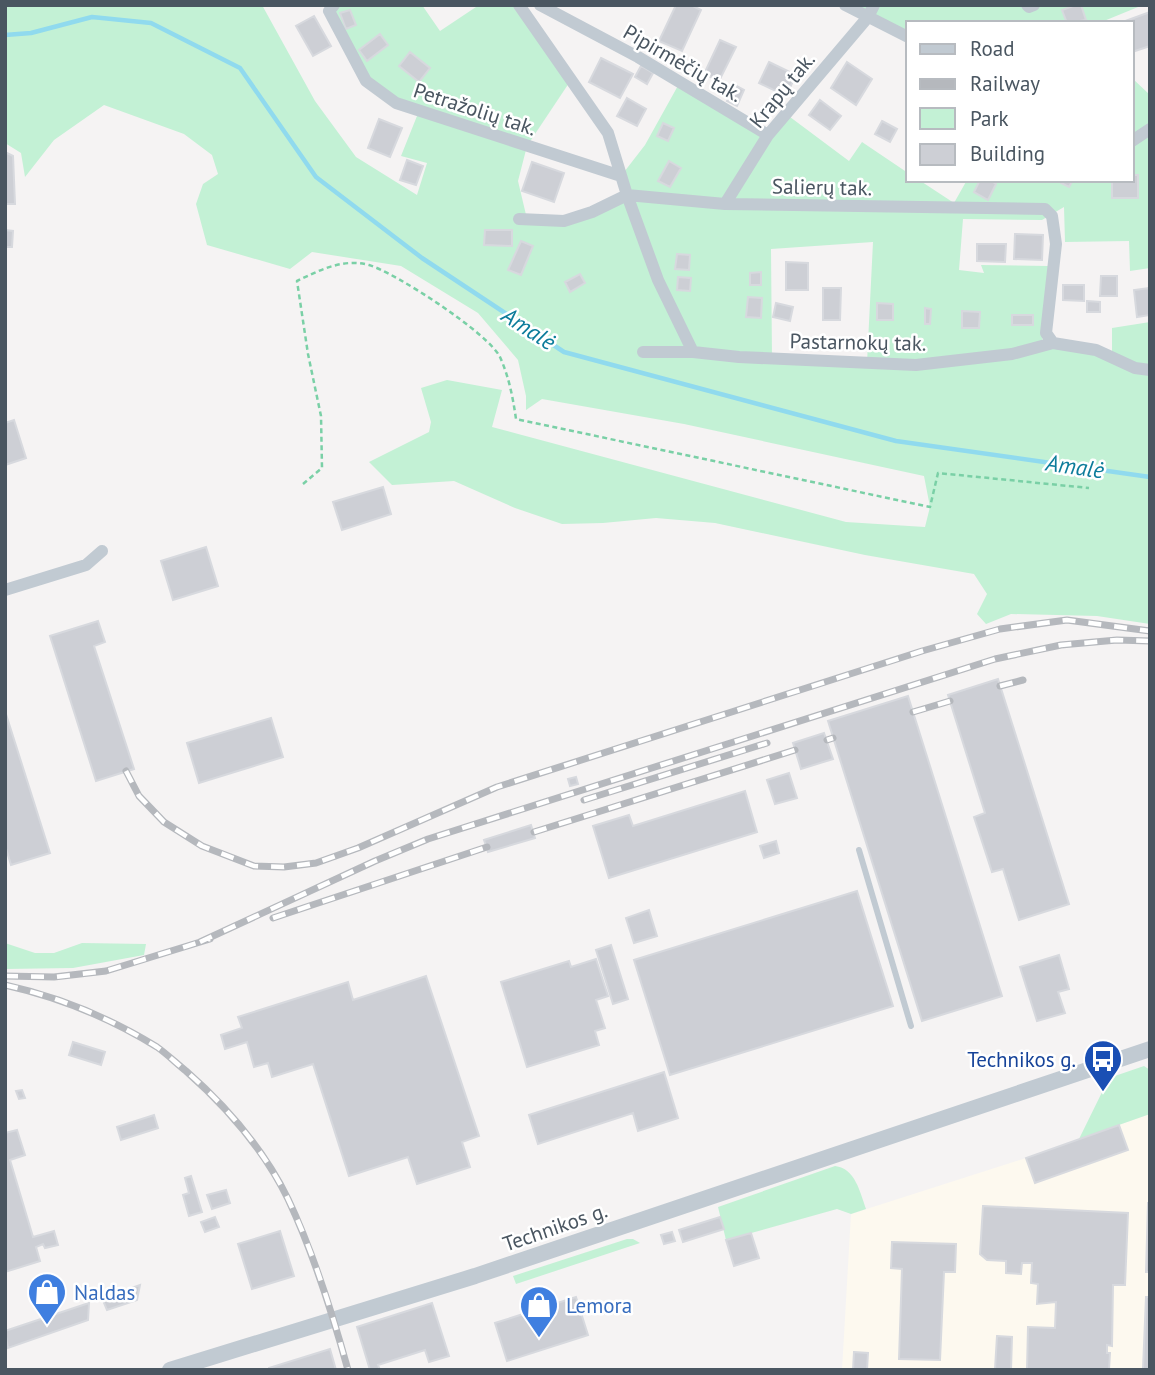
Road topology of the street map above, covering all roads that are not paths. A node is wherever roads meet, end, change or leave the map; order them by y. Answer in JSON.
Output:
{"nodes":[{"id":1,"x":334,"y":5,"type":"edge"},
{"id":2,"x":519,"y":5,"type":"edge"},
{"id":3,"x":540,"y":5,"type":"edge"},
{"id":4,"x":845,"y":5,"type":"edge"},
{"id":5,"x":1027,"y":5,"type":"edge"},
{"id":6,"x":1034,"y":5,"type":"edge"},
{"id":7,"x":871,"y":11,"type":"edge"},
{"id":8,"x":906,"y":36,"type":"edge"},
{"id":9,"x":1150,"y":129,"type":"edge"},
{"id":10,"x":768,"y":135,"type":"junction"},
{"id":11,"x":1134,"y":140,"type":"edge"},
{"id":12,"x":621,"y":176,"type":"junction"},
{"id":13,"x":626,"y":195,"type":"junction"},
{"id":14,"x":725,"y":204,"type":"junction"},
{"id":15,"x":519,"y":219,"type":"dead end"},
{"id":16,"x":1053,"y":343,"type":"junction"},
{"id":17,"x":643,"y":352,"type":"dead end"},
{"id":18,"x":693,"y":352,"type":"junction"},
{"id":19,"x":1150,"y":370,"type":"edge"},
{"id":20,"x":102,"y":551,"type":"dead end"},
{"id":21,"x":5,"y":590,"type":"edge"},
{"id":22,"x":859,"y":849,"type":"dead end"},
{"id":23,"x":911,"y":1026,"type":"dead end"},
{"id":24,"x":1150,"y":1049,"type":"edge"},
{"id":25,"x":170,"y":1370,"type":"edge"}],
"edges":[{"from":1,"to":12,"type":"street","name":"Petražolių tak."},
{"from":2,"to":12,"type":"street"},
{"from":3,"to":10,"type":"street","name":"Pipirmėčių tak."},
{"from":4,"to":7,"type":"street"},
{"from":5,"to":6,"type":"street"},
{"from":7,"to":8,"type":"street"},
{"from":7,"to":10,"type":"street","name":"Krapų tak."},
{"from":9,"to":11,"type":"street"},
{"from":10,"to":14,"type":"street","name":"Krapų tak."},
{"from":12,"to":13,"type":"street"},
{"from":13,"to":14,"type":"street","name":"Salierų tak."},
{"from":13,"to":15,"type":"street"},
{"from":13,"to":18,"type":"street"},
{"from":14,"to":16,"type":"street","name":"Salierų tak."},
{"from":16,"to":18,"type":"street","name":"Pastarnokų tak."},
{"from":16,"to":19,"type":"street","name":"Pastarnokų tak."},
{"from":17,"to":18,"type":"street","name":"Pastarnokų tak."},
{"from":20,"to":21,"type":"street"},
{"from":22,"to":23,"type":"lane"},
{"from":24,"to":25,"type":"street","name":"Technikos g."}]}
